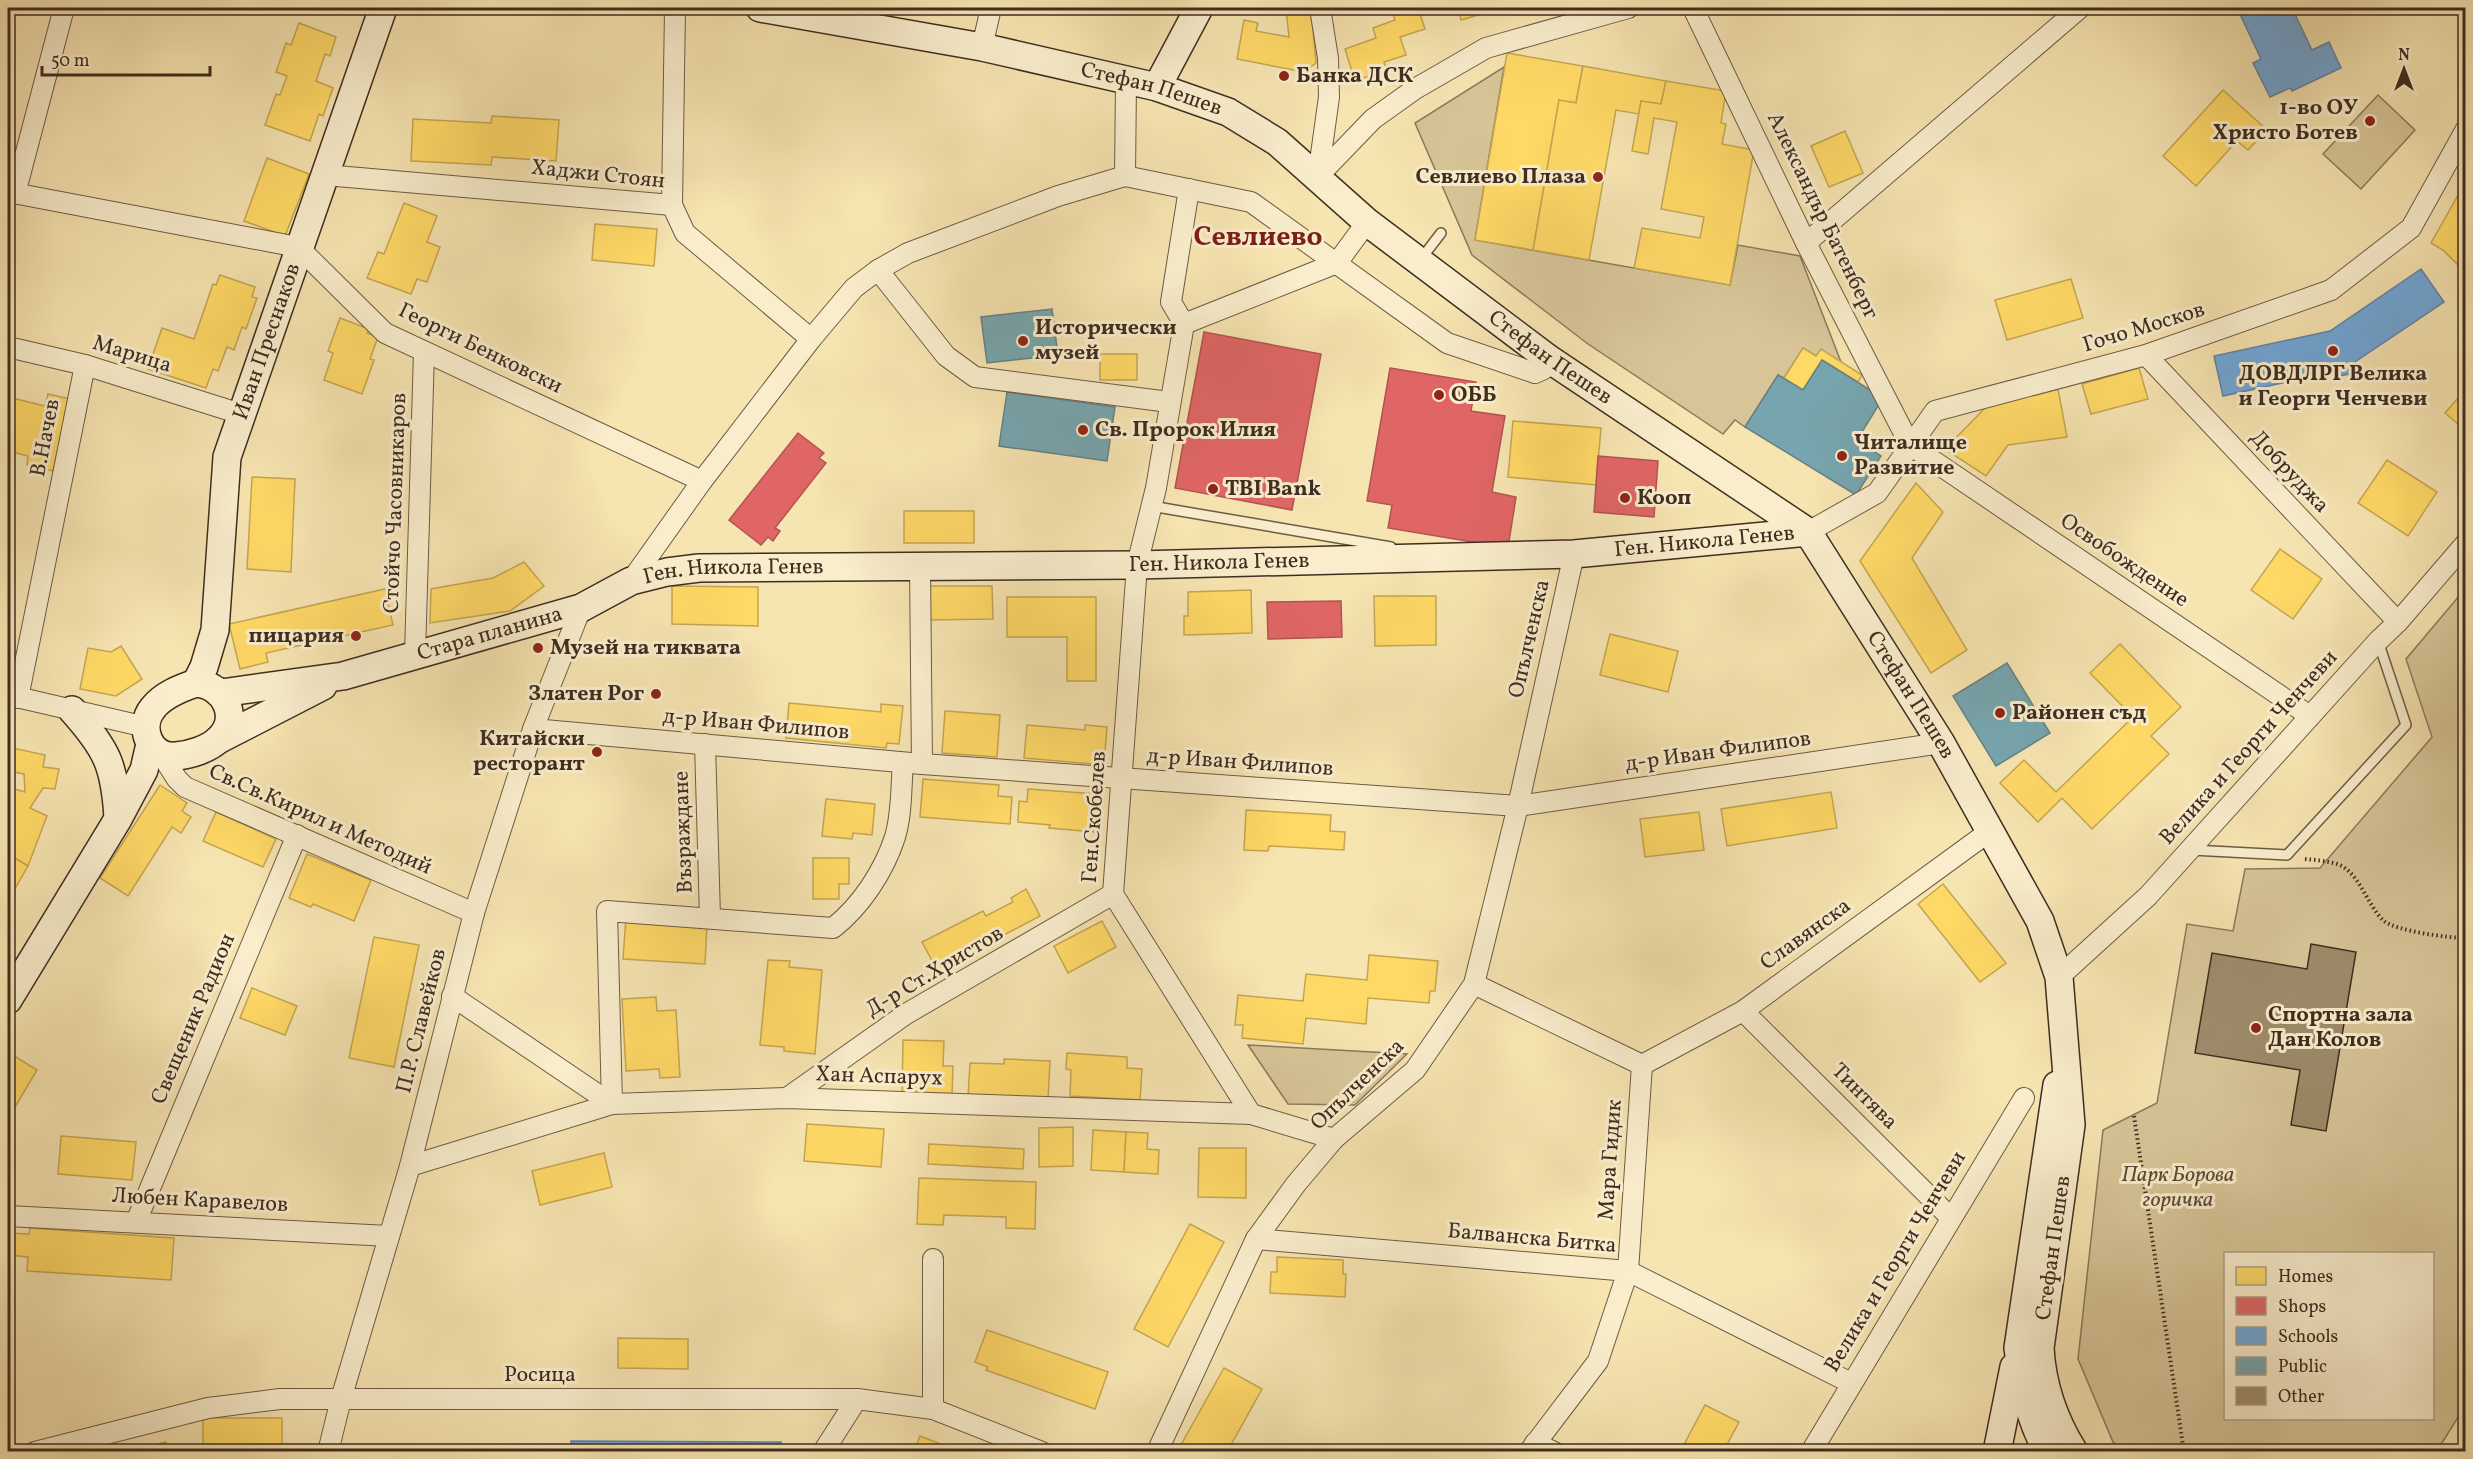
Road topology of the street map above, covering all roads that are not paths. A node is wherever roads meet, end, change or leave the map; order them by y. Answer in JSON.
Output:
{"nodes":[{"id":1,"x":64,"y":8,"type":"edge"},
{"id":2,"x":383,"y":8,"type":"edge"},
{"id":3,"x":675,"y":8,"type":"edge"},
{"id":4,"x":760,"y":8,"type":"edge"},
{"id":5,"x":991,"y":8,"type":"edge"},
{"id":6,"x":1199,"y":8,"type":"edge"},
{"id":7,"x":1628,"y":8,"type":"edge"},
{"id":8,"x":1693,"y":8,"type":"edge"},
{"id":9,"x":2080,"y":8,"type":"edge"},
{"id":10,"x":1321,"y":13,"type":"edge"},
{"id":11,"x":982,"y":47,"type":"junction"},
{"id":12,"x":1126,"y":81,"type":"junction"},
{"id":13,"x":1157,"y":87,"type":"junction"},
{"id":14,"x":2466,"y":129,"type":"edge"},
{"id":15,"x":326,"y":175,"type":"junction"},
{"id":16,"x":1125,"y":176,"type":"junction"},
{"id":17,"x":1318,"y":176,"type":"junction"},
{"id":18,"x":1189,"y":189,"type":"junction"},
{"id":19,"x":11,"y":193,"type":"edge"},
{"id":20,"x":672,"y":205,"type":"junction"},
{"id":21,"x":1367,"y":222,"type":"junction"},
{"id":22,"x":1441,"y":233,"type":"dead end"},
{"id":23,"x":1806,"y":243,"type":"junction"},
{"id":24,"x":298,"y":248,"type":"junction"},
{"id":25,"x":1420,"y":261,"type":"junction"},
{"id":26,"x":1337,"y":263,"type":"junction"},
{"id":27,"x":878,"y":270,"type":"junction"},
{"id":28,"x":1184,"y":324,"type":"junction"},
{"id":29,"x":811,"y":339,"type":"junction"},
{"id":30,"x":8,"y":347,"type":"edge"},
{"id":31,"x":424,"y":352,"type":"junction"},
{"id":32,"x":2146,"y":355,"type":"junction"},
{"id":33,"x":1549,"y":359,"type":"junction"},
{"id":34,"x":85,"y":365,"type":"junction"},
{"id":35,"x":1169,"y":402,"type":"junction"},
{"id":36,"x":241,"y":414,"type":"junction"},
{"id":37,"x":1910,"y":445,"type":"junction"},
{"id":38,"x":702,"y":481,"type":"junction"},
{"id":39,"x":1153,"y":497,"type":"junction"},
{"id":40,"x":1808,"y":532,"type":"junction"},
{"id":41,"x":2466,"y":543,"type":"edge"},
{"id":42,"x":1574,"y":555,"type":"junction"},
{"id":43,"x":1409,"y":558,"type":"junction"},
{"id":44,"x":1137,"y":565,"type":"junction"},
{"id":45,"x":921,"y":567,"type":"junction"},
{"id":46,"x":631,"y":580,"type":"junction"},
{"id":47,"x":581,"y":608,"type":"junction"},
{"id":48,"x":2398,"y":622,"type":"junction"},
{"id":49,"x":2378,"y":641,"type":"junction"},
{"id":50,"x":415,"y":654,"type":"junction"},
{"id":51,"x":343,"y":676,"type":"junction"},
{"id":52,"x":196,"y":683,"type":"junction"},
{"id":53,"x":221,"y":693,"type":"junction"},
{"id":54,"x":13,"y":696,"type":"edge"},
{"id":55,"x":72,"y":710,"type":"junction"},
{"id":56,"x":2310,"y":716,"type":"junction"},
{"id":57,"x":533,"y":729,"type":"junction"},
{"id":58,"x":218,"y":740,"type":"junction"},
{"id":59,"x":1941,"y":743,"type":"junction"},
{"id":60,"x":705,"y":744,"type":"junction"},
{"id":61,"x":157,"y":748,"type":"junction"},
{"id":62,"x":912,"y":763,"type":"junction"},
{"id":63,"x":1122,"y":778,"type":"junction"},
{"id":64,"x":1518,"y":806,"type":"junction"},
{"id":65,"x":118,"y":819,"type":"junction"},
{"id":66,"x":1990,"y":831,"type":"junction"},
{"id":67,"x":297,"y":836,"type":"junction"},
{"id":68,"x":2189,"y":850,"type":"junction"},
{"id":69,"x":1113,"y":894,"type":"junction"},
{"id":70,"x":474,"y":913,"type":"junction"},
{"id":71,"x":710,"y":917,"type":"junction"},
{"id":72,"x":2059,"y":977,"type":"junction"},
{"id":73,"x":1474,"y":984,"type":"junction"},
{"id":74,"x":452,"y":996,"type":"junction"},
{"id":75,"x":8,"y":1000,"type":"edge"},
{"id":76,"x":1743,"y":1011,"type":"junction"},
{"id":77,"x":2063,"y":1039,"type":"junction"},
{"id":78,"x":1641,"y":1065,"type":"junction"},
{"id":79,"x":787,"y":1098,"type":"junction"},
{"id":80,"x":2024,"y":1098,"type":"dead end"},
{"id":81,"x":612,"y":1104,"type":"junction"},
{"id":82,"x":1251,"y":1114,"type":"junction"},
{"id":83,"x":1334,"y":1139,"type":"junction"},
{"id":84,"x":410,"y":1166,"type":"junction"},
{"id":85,"x":8,"y":1216,"type":"edge"},
{"id":86,"x":1950,"y":1217,"type":"junction"},
{"id":87,"x":136,"y":1222,"type":"junction"},
{"id":88,"x":389,"y":1236,"type":"junction"},
{"id":89,"x":1256,"y":1239,"type":"junction"},
{"id":90,"x":933,"y":1259,"type":"dead end"},
{"id":91,"x":1628,"y":1271,"type":"junction"},
{"id":92,"x":2018,"y":1348,"type":"junction"},
{"id":93,"x":1851,"y":1383,"type":"junction"},
{"id":94,"x":341,"y":1399,"type":"junction"},
{"id":95,"x":857,"y":1399,"type":"junction"},
{"id":96,"x":933,"y":1409,"type":"junction"},
{"id":97,"x":1532,"y":1447,"type":"edge"},
{"id":98,"x":35,"y":1452,"type":"edge"},
{"id":99,"x":328,"y":1452,"type":"edge"},
{"id":100,"x":823,"y":1452,"type":"edge"},
{"id":101,"x":1042,"y":1452,"type":"edge"},
{"id":102,"x":1157,"y":1452,"type":"edge"},
{"id":103,"x":1554,"y":1452,"type":"edge"},
{"id":104,"x":1811,"y":1452,"type":"edge"},
{"id":105,"x":1997,"y":1452,"type":"edge"},
{"id":106,"x":2048,"y":1452,"type":"edge"},
{"id":107,"x":2074,"y":1452,"type":"edge"}],
"edges":[{"from":1,"to":19,"type":"street"},
{"from":2,"to":15,"type":"street","name":"Иван Преснаков"},
{"from":3,"to":20,"type":"street"},
{"from":4,"to":11,"type":"street","name":"Стефан Пешев"},
{"from":5,"to":11,"type":"street"},
{"from":6,"to":13,"type":"street"},
{"from":7,"to":17,"type":"street"},
{"from":8,"to":23,"type":"street","name":"Александър Батенберг"},
{"from":9,"to":23,"type":"street"},
{"from":10,"to":17,"type":"street"},
{"from":11,"to":12,"type":"street","name":"Стефан Пешев"},
{"from":12,"to":13,"type":"street","name":"Стефан Пешев"},
{"from":12,"to":16,"type":"street"},
{"from":13,"to":17,"type":"street","name":"Стефан Пешев"},
{"from":14,"to":32,"type":"street","name":"Гочо Москов"},
{"from":15,"to":20,"type":"street","name":"Хаджи Стоян"},
{"from":15,"to":24,"type":"street","name":"Иван Преснаков"},
{"from":16,"to":18,"type":"street"},
{"from":16,"to":27,"type":"street"},
{"from":17,"to":21,"type":"street","name":"Стефан Пешев"},
{"from":18,"to":26,"type":"street"},
{"from":18,"to":28,"type":"street"},
{"from":19,"to":24,"type":"street"},
{"from":20,"to":29,"type":"street","name":"Хаджи Стоян"},
{"from":21,"to":25,"type":"street","name":"Стефан Пешев"},
{"from":21,"to":26,"type":"street"},
{"from":22,"to":25,"type":"lane"},
{"from":23,"to":37,"type":"street","name":"Александър Батенберг"},
{"from":24,"to":31,"type":"street","name":"Георги Бенковски"},
{"from":24,"to":36,"type":"street","name":"Иван Преснаков"},
{"from":25,"to":33,"type":"street","name":"Стефан Пешев"},
{"from":26,"to":28,"type":"street"},
{"from":26,"to":33,"type":"street"},
{"from":27,"to":29,"type":"street"},
{"from":27,"to":35,"type":"street"},
{"from":28,"to":35,"type":"street","name":"Ген.Скобелев"},
{"from":29,"to":38,"type":"street"},
{"from":30,"to":34,"type":"street","name":"Марица"},
{"from":31,"to":38,"type":"street","name":"Георги Бенковски"},
{"from":31,"to":50,"type":"street","name":"Стойчо Часовникаров"},
{"from":32,"to":37,"type":"street","name":"Гочо Москов"},
{"from":32,"to":48,"type":"street","name":"Добруджа"},
{"from":33,"to":40,"type":"street","name":"Стефан Пешев"},
{"from":34,"to":36,"type":"street","name":"Марица"},
{"from":34,"to":54,"type":"street","name":"В.Начев"},
{"from":35,"to":39,"type":"street","name":"Ген.Скобелев"},
{"from":36,"to":52,"type":"street","name":"Иван Преснаков"},
{"from":37,"to":40,"type":"street","name":"Гочо Москов"},
{"from":37,"to":56,"type":"street","name":"Освобождение"},
{"from":38,"to":46,"type":"street"},
{"from":39,"to":43,"type":"lane"},
{"from":39,"to":44,"type":"street","name":"Ген.Скобелев"},
{"from":40,"to":42,"type":"street","name":"Ген. Никола Генев"},
{"from":40,"to":59,"type":"street","name":"Стефан Пешев"},
{"from":41,"to":48,"type":"street","name":"Велика и Георги Ченчеви"},
{"from":42,"to":43,"type":"street","name":"Ген. Никола Генев"},
{"from":42,"to":64,"type":"street","name":"Опълченска"},
{"from":43,"to":44,"type":"street","name":"Ген. Никола Генев"},
{"from":44,"to":45,"type":"street","name":"Ген. Никола Генев"},
{"from":44,"to":63,"type":"street","name":"Ген.Скобелев"},
{"from":45,"to":46,"type":"street","name":"Ген. Никола Генев"},
{"from":45,"to":62,"type":"street"},
{"from":46,"to":47,"type":"street","name":"Стара планина"},
{"from":47,"to":50,"type":"street","name":"Стара планина"},
{"from":47,"to":57,"type":"street","name":"П.Р. Славейков"},
{"from":48,"to":49,"type":"street","name":"Велика и Георги Ченчеви"},
{"from":49,"to":56,"type":"street","name":"Велика и Георги Ченчеви"},
{"from":49,"to":68,"type":"lane"},
{"from":50,"to":51,"type":"street","name":"Стара планина"},
{"from":51,"to":53,"type":"street","name":"Стара планина"},
{"from":51,"to":58,"type":"street","name":"Стара планина"},
{"from":52,"to":53,"type":"street"},
{"from":52,"to":61,"type":"street"},
{"from":53,"to":58,"type":"street"},
{"from":54,"to":55,"type":"street"},
{"from":55,"to":61,"type":"street"},
{"from":55,"to":65,"type":"street"},
{"from":56,"to":68,"type":"street","name":"Велика и Георги Ченчеви"},
{"from":57,"to":60,"type":"street","name":"д-р Иван Филипов"},
{"from":57,"to":70,"type":"street","name":"П.Р. Славейков"},
{"from":58,"to":61,"type":"street"},
{"from":59,"to":64,"type":"street","name":"д-р Иван Филипов"},
{"from":59,"to":66,"type":"street","name":"Стефан Пешев"},
{"from":60,"to":62,"type":"street","name":"д-р Иван Филипов"},
{"from":60,"to":71,"type":"street","name":"Възраждане"},
{"from":61,"to":65,"type":"street"},
{"from":61,"to":67,"type":"street","name":"Св.Св.Кирил и Методий"},
{"from":62,"to":63,"type":"street","name":"д-р Иван Филипов"},
{"from":62,"to":71,"type":"street"},
{"from":63,"to":64,"type":"street","name":"д-р Иван Филипов"},
{"from":63,"to":69,"type":"street","name":"Ген.Скобелев"},
{"from":64,"to":73,"type":"street","name":"Опълченска"},
{"from":65,"to":75,"type":"street"},
{"from":66,"to":72,"type":"street","name":"Стефан Пешев"},
{"from":66,"to":76,"type":"street","name":"Славянска"},
{"from":67,"to":70,"type":"street","name":"Св.Св.Кирил и Методий"},
{"from":67,"to":87,"type":"street","name":"Свещеник Радион"},
{"from":68,"to":72,"type":"street","name":"Велика и Георги Ченчеви"},
{"from":69,"to":79,"type":"street","name":"Д-р Ст.Христов"},
{"from":69,"to":82,"type":"street","name":"Ген.Скобелев"},
{"from":70,"to":74,"type":"street","name":"П.Р. Славейков"},
{"from":71,"to":81,"type":"street"},
{"from":72,"to":77,"type":"street","name":"Стефан Пешев"},
{"from":73,"to":78,"type":"street"},
{"from":73,"to":83,"type":"street","name":"Опълченска"},
{"from":74,"to":81,"type":"street"},
{"from":74,"to":84,"type":"street","name":"П.Р. Славейков"},
{"from":76,"to":78,"type":"street","name":"Славянска"},
{"from":76,"to":86,"type":"street","name":"Тинтява"},
{"from":77,"to":92,"type":"street","name":"Стефан Пешев"},
{"from":77,"to":107,"type":"street","name":"Стефан Пешев"},
{"from":78,"to":91,"type":"street","name":"Мара Гидик"},
{"from":79,"to":81,"type":"street","name":"Хан Аспарух"},
{"from":79,"to":82,"type":"street","name":"Хан Аспарух"},
{"from":80,"to":86,"type":"street","name":"Велика и Георги Ченчеви"},
{"from":81,"to":84,"type":"street","name":"Хан Аспарух"},
{"from":82,"to":83,"type":"street","name":"Хан Аспарух"},
{"from":83,"to":89,"type":"street","name":"Опълченска"},
{"from":84,"to":88,"type":"street","name":"П.Р. Славейков"},
{"from":85,"to":87,"type":"street","name":"Любен Каравелов"},
{"from":86,"to":93,"type":"street","name":"Велика и Георги Ченчеви"},
{"from":87,"to":88,"type":"street","name":"Любен Каравелов"},
{"from":88,"to":94,"type":"street","name":"П.Р. Славейков"},
{"from":89,"to":91,"type":"street","name":"Балванска Битка"},
{"from":89,"to":102,"type":"street","name":"Опълченска"},
{"from":90,"to":96,"type":"street"},
{"from":91,"to":93,"type":"street","name":"Балванска Битка"},
{"from":91,"to":97,"type":"street","name":"Мара Гидик"},
{"from":92,"to":105,"type":"street"},
{"from":92,"to":106,"type":"street","name":"Стефан Пешев"},
{"from":93,"to":104,"type":"street","name":"Велика и Георги Ченчеви"},
{"from":94,"to":95,"type":"street","name":"Росица"},
{"from":94,"to":98,"type":"street","name":"Росица"},
{"from":94,"to":99,"type":"street","name":"П.Р. Славейков"},
{"from":95,"to":96,"type":"street","name":"Росица"},
{"from":95,"to":100,"type":"street"},
{"from":96,"to":101,"type":"street","name":"Росица"},
{"from":97,"to":103,"type":"street"}]}
